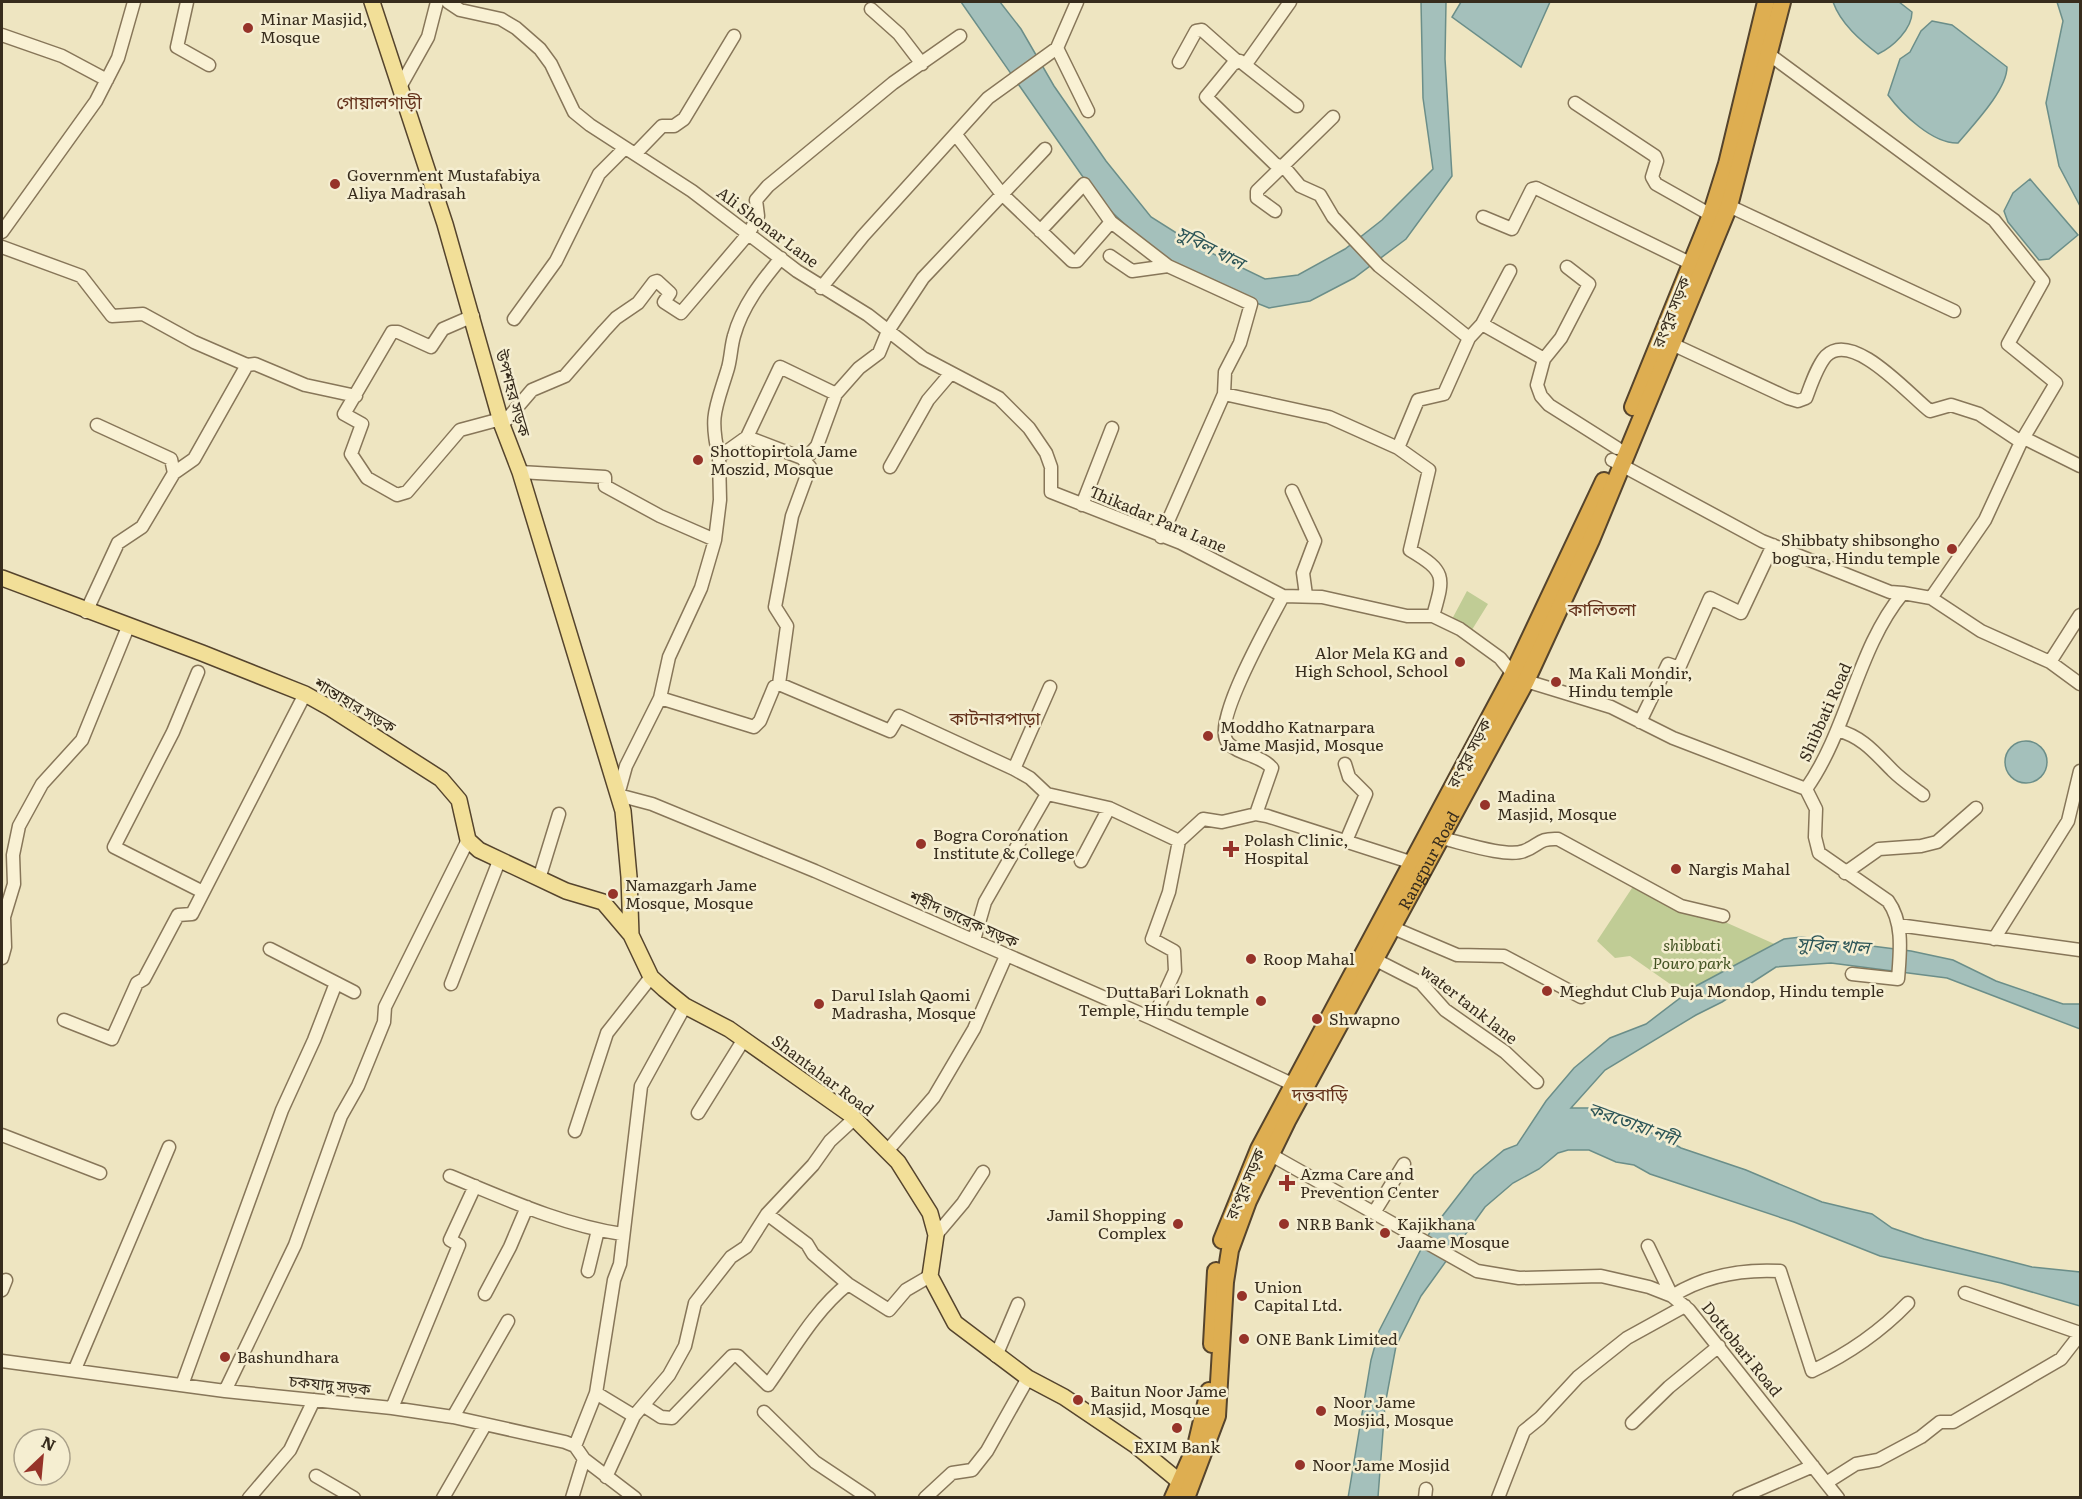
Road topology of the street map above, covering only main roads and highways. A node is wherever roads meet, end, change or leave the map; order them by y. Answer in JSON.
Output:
{"nodes":[{"id":1,"x":372,"y":2,"type":"edge"},
{"id":2,"x":1767,"y":2,"type":"edge"},
{"id":3,"x":1782,"y":2,"type":"edge"},
{"id":4,"x":1617,"y":458,"type":"junction"},
{"id":5,"x":2,"y":578,"type":"edge"},
{"id":6,"x":1519,"y":677,"type":"junction"},
{"id":7,"x":629,"y":894,"type":"junction"},
{"id":8,"x":603,"y":902,"type":"junction"},
{"id":9,"x":631,"y":935,"type":"junction"},
{"id":10,"x":1298,"y":1087,"type":"junction"},
{"id":11,"x":1184,"y":1492,"type":"edge"}],
"edges":[{"from":1,"to":7,"type":"main road","name":"উপশহর সড়ক"},
{"from":2,"to":4,"type":"highway","name":"রংপুর সড়ক"},
{"from":3,"to":4,"type":"highway","name":"রংপুর সড়ক"},
{"from":4,"to":6,"type":"highway","name":"রংপুর সড়ক"},
{"from":5,"to":8,"type":"main road","name":"শান্তাহার সড়ক"},
{"from":6,"to":10,"type":"highway","name":"রংপুর সড়ক"},
{"from":6,"to":10,"type":"highway","name":"Rangpur Road"},
{"from":7,"to":8,"type":"main road"},
{"from":7,"to":9,"type":"main road","name":"উপশহর সড়ক"},
{"from":8,"to":9,"type":"main road"},
{"from":9,"to":11,"type":"main road","name":"Shantahar Road"},
{"from":10,"to":11,"type":"highway","name":"রংপুর সড়ক"}]}
